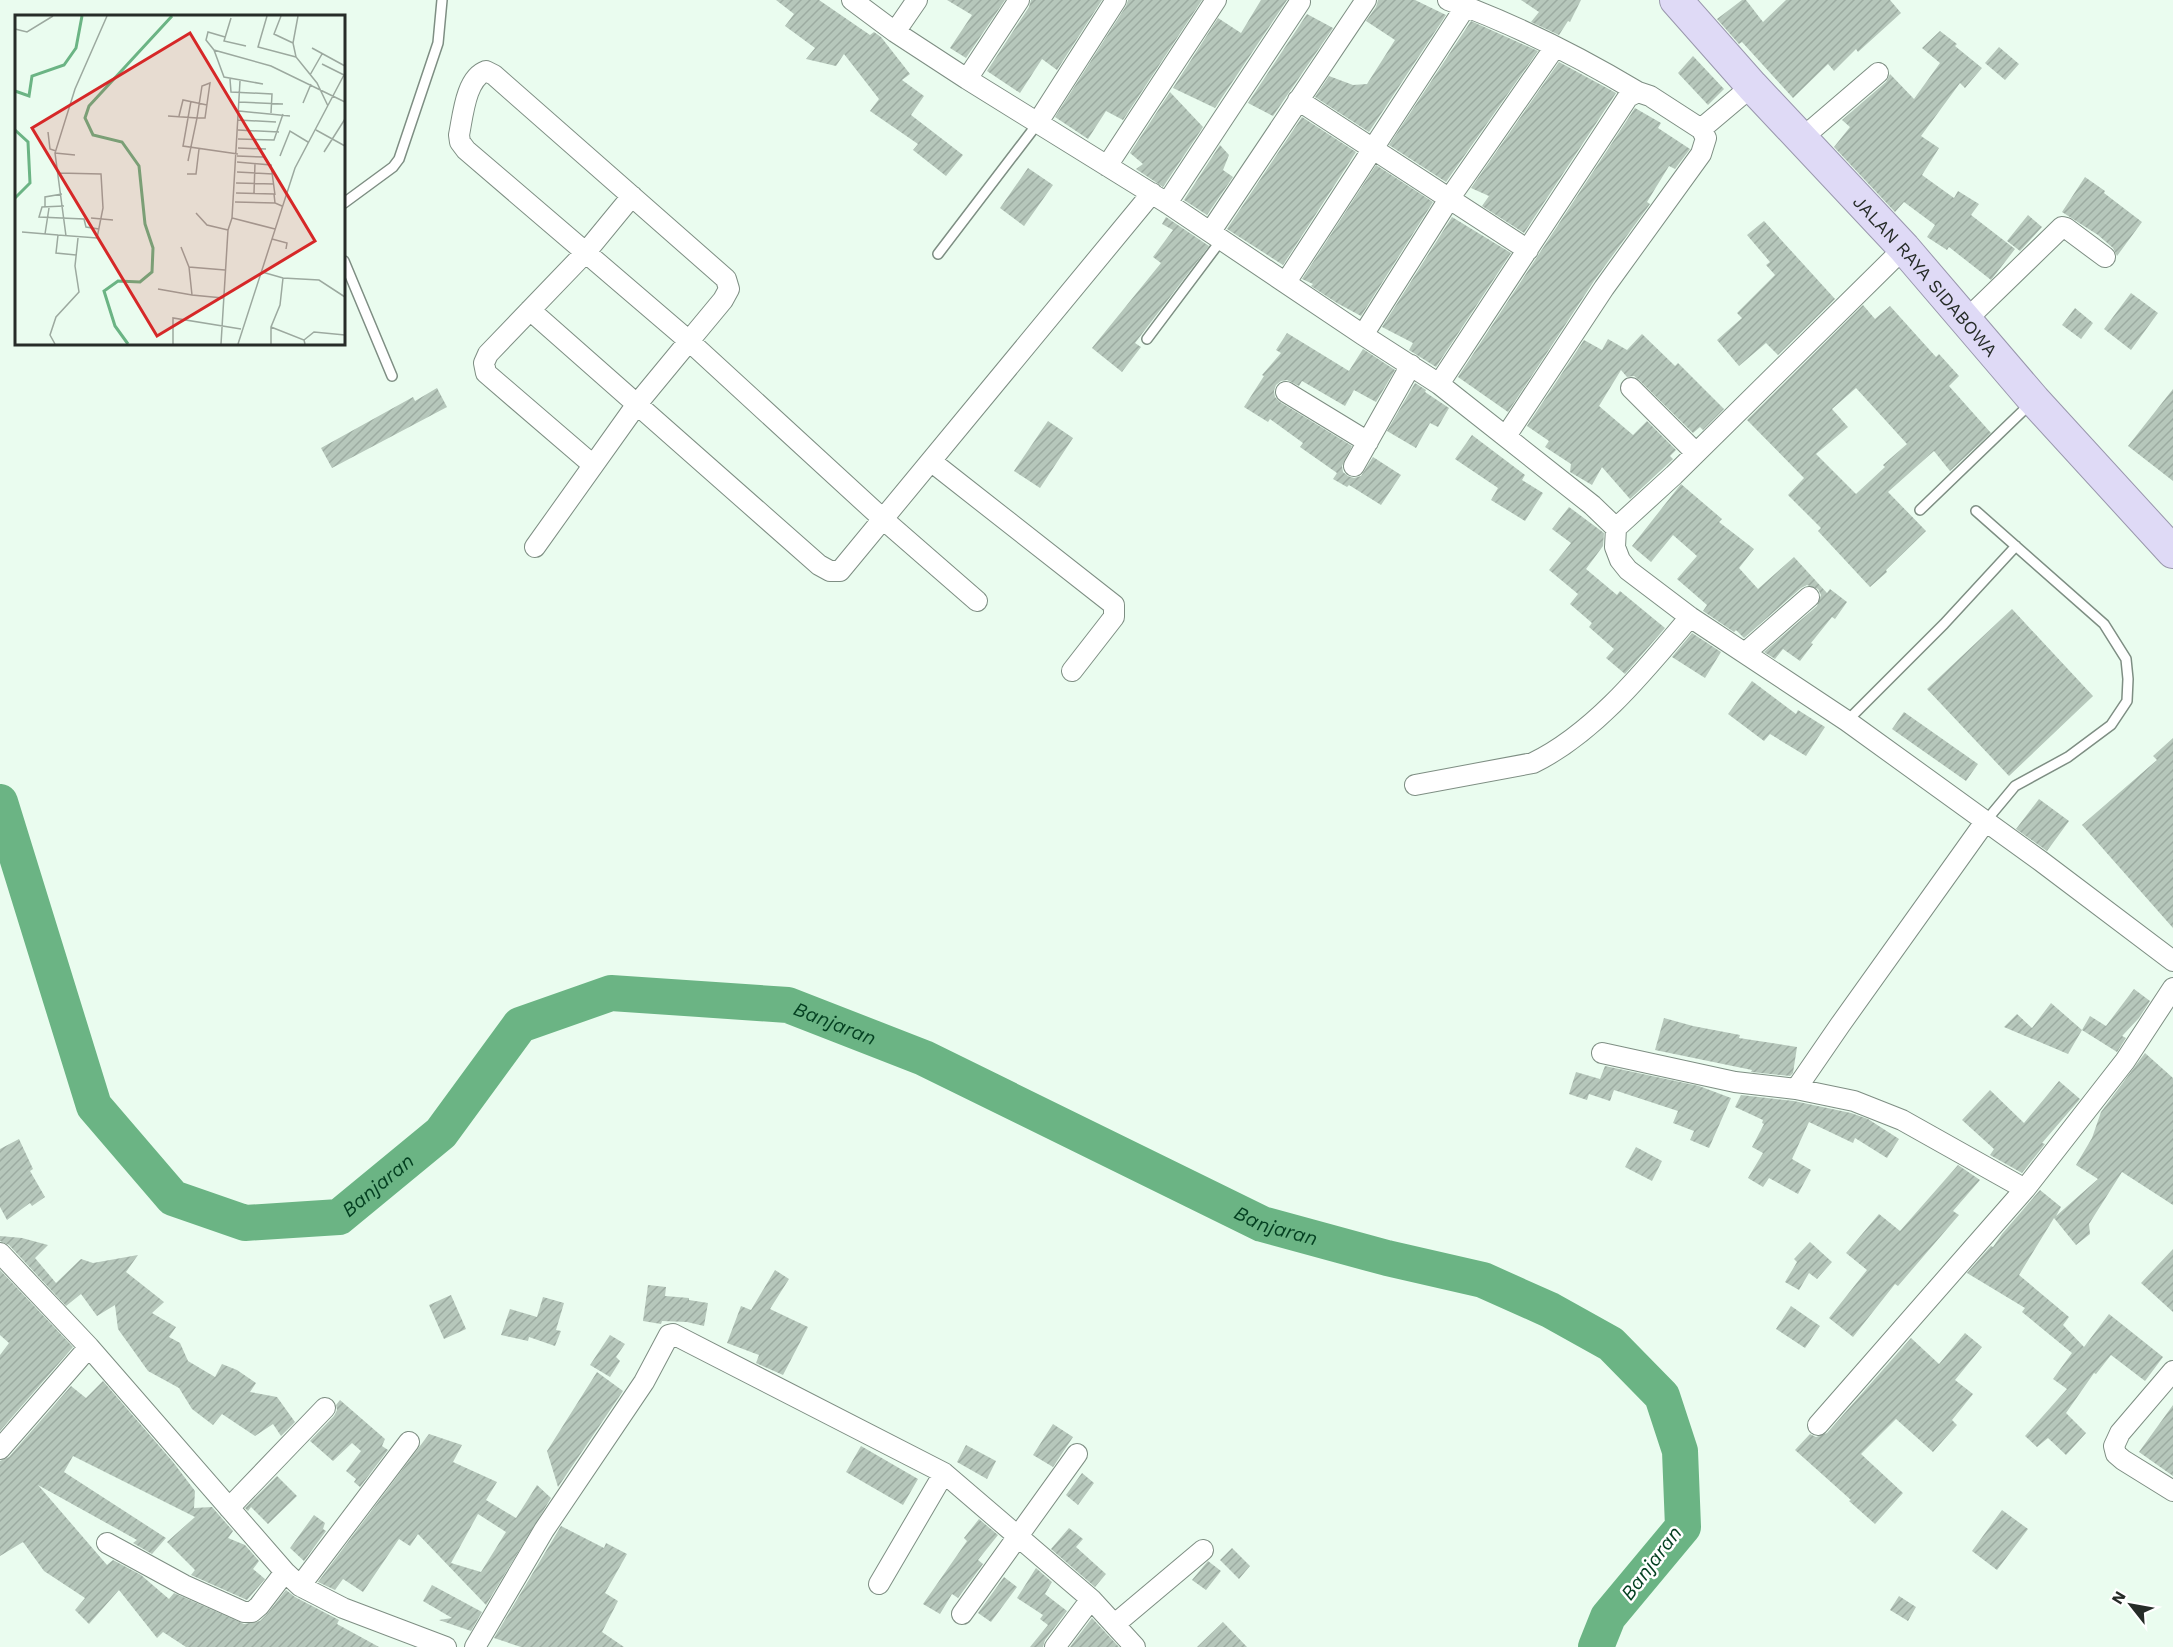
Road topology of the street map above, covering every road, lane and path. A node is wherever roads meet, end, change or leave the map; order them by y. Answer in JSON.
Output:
{"nodes":[{"id":1,"x":442,"y":0,"type":"edge"},
{"id":2,"x":852,"y":0,"type":"edge"},
{"id":3,"x":917,"y":0,"type":"edge"},
{"id":4,"x":1018,"y":0,"type":"edge"},
{"id":5,"x":1116,"y":0,"type":"edge"},
{"id":6,"x":1216,"y":0,"type":"edge"},
{"id":7,"x":1365,"y":0,"type":"edge"},
{"id":8,"x":1676,"y":0,"type":"edge"},
{"id":9,"x":1300,"y":2,"type":"dead end"},
{"id":10,"x":1457,"y":3,"type":"edge"},
{"id":11,"x":896,"y":32,"type":"junction"},
{"id":12,"x":1555,"y":47,"type":"junction"},
{"id":13,"x":1878,"y":73,"type":"dead end"},
{"id":14,"x":967,"y":78,"type":"junction"},
{"id":15,"x":1752,"y":86,"type":"junction"},
{"id":16,"x":1638,"y":92,"type":"junction"},
{"id":17,"x":1298,"y":100,"type":"junction"},
{"id":18,"x":1038,"y":122,"type":"junction"},
{"id":19,"x":1701,"y":129,"type":"junction"},
{"id":20,"x":1801,"y":139,"type":"junction"},
{"id":21,"x":1373,"y":149,"type":"junction"},
{"id":22,"x":1107,"y":166,"type":"junction"},
{"id":23,"x":632,"y":196,"type":"junction"},
{"id":24,"x":1160,"y":198,"type":"junction"},
{"id":25,"x":1449,"y":199,"type":"junction"},
{"id":26,"x":345,"y":202,"type":"edge"},
{"id":27,"x":1216,"y":235,"type":"junction"},
{"id":28,"x":1904,"y":248,"type":"junction"},
{"id":29,"x":1528,"y":250,"type":"junction"},
{"id":30,"x":586,"y":252,"type":"junction"},
{"id":31,"x":938,"y":254,"type":"dead end"},
{"id":32,"x":2105,"y":256,"type":"dead end"},
{"id":33,"x":345,"y":263,"type":"edge"},
{"id":34,"x":1286,"y":282,"type":"junction"},
{"id":35,"x":530,"y":310,"type":"junction"},
{"id":36,"x":1966,"y":320,"type":"junction"},
{"id":37,"x":1363,"y":335,"type":"junction"},
{"id":38,"x":1147,"y":339,"type":"dead end"},
{"id":39,"x":689,"y":341,"type":"junction"},
{"id":40,"x":1412,"y":365,"type":"junction"},
{"id":41,"x":392,"y":376,"type":"dead end"},
{"id":42,"x":1439,"y":384,"type":"junction"},
{"id":43,"x":1631,"y":388,"type":"dead end"},
{"id":44,"x":1286,"y":392,"type":"dead end"},
{"id":45,"x":2034,"y":400,"type":"junction"},
{"id":46,"x":637,"y":404,"type":"junction"},
{"id":47,"x":1506,"y":436,"type":"junction"},
{"id":48,"x":1368,"y":442,"type":"junction"},
{"id":49,"x":1696,"y":453,"type":"junction"},
{"id":50,"x":932,"y":462,"type":"junction"},
{"id":51,"x":594,"y":465,"type":"junction"},
{"id":52,"x":1354,"y":466,"type":"dead end"},
{"id":53,"x":1920,"y":510,"type":"dead end"},
{"id":54,"x":1976,"y":511,"type":"dead end"},
{"id":55,"x":884,"y":520,"type":"junction"},
{"id":56,"x":1616,"y":528,"type":"junction"},
{"id":57,"x":2016,"y":546,"type":"junction"},
{"id":58,"x":536,"y":547,"type":"dead end"},
{"id":59,"x":2171,"y":547,"type":"edge"},
{"id":60,"x":1809,"y":597,"type":"dead end"},
{"id":61,"x":977,"y":601,"type":"dead end"},
{"id":62,"x":1690,"y":617,"type":"junction"},
{"id":63,"x":1745,"y":653,"type":"junction"},
{"id":64,"x":1072,"y":671,"type":"dead end"},
{"id":65,"x":1847,"y":721,"type":"junction"},
{"id":66,"x":1415,"y":785,"type":"dead end"},
{"id":67,"x":1985,"y":822,"type":"junction"},
{"id":68,"x":2173,"y":961,"type":"edge"},
{"id":69,"x":2173,"y":988,"type":"edge"},
{"id":70,"x":1602,"y":1053,"type":"dead end"},
{"id":71,"x":1796,"y":1089,"type":"junction"},
{"id":72,"x":2025,"y":1189,"type":"junction"},
{"id":73,"x":0,"y":1253,"type":"edge"},
{"id":74,"x":89,"y":1347,"type":"junction"},
{"id":75,"x":2173,"y":1371,"type":"edge"},
{"id":76,"x":325,"y":1408,"type":"dead end"},
{"id":77,"x":1818,"y":1425,"type":"dead end"},
{"id":78,"x":409,"y":1442,"type":"dead end"},
{"id":79,"x":0,"y":1449,"type":"edge"},
{"id":80,"x":1077,"y":1454,"type":"dead end"},
{"id":81,"x":944,"y":1473,"type":"junction"},
{"id":82,"x":2173,"y":1491,"type":"edge"},
{"id":83,"x":229,"y":1508,"type":"junction"},
{"id":84,"x":1018,"y":1536,"type":"junction"},
{"id":85,"x":107,"y":1543,"type":"dead end"},
{"id":86,"x":1203,"y":1550,"type":"dead end"},
{"id":87,"x":285,"y":1572,"type":"junction"},
{"id":88,"x":879,"y":1584,"type":"dead end"},
{"id":89,"x":300,"y":1586,"type":"junction"},
{"id":90,"x":1091,"y":1599,"type":"junction"},
{"id":91,"x":962,"y":1614,"type":"dead end"},
{"id":92,"x":1115,"y":1624,"type":"junction"},
{"id":93,"x":446,"y":1647,"type":"edge"},
{"id":94,"x":475,"y":1647,"type":"edge"},
{"id":95,"x":1055,"y":1647,"type":"edge"},
{"id":96,"x":1135,"y":1647,"type":"edge"}],
"edges":[{"from":1,"to":26,"type":"lane"},
{"from":2,"to":11,"type":"street"},
{"from":3,"to":11,"type":"street"},
{"from":4,"to":14,"type":"street"},
{"from":5,"to":18,"type":"street"},
{"from":6,"to":22,"type":"street"},
{"from":7,"to":17,"type":"street"},
{"from":8,"to":15,"type":"highway","name":"JALAN RAYA SIDABOWA"},
{"from":9,"to":24,"type":"street"},
{"from":10,"to":12,"type":"street"},
{"from":10,"to":21,"type":"street"},
{"from":11,"to":14,"type":"street"},
{"from":12,"to":16,"type":"street"},
{"from":12,"to":25,"type":"street"},
{"from":13,"to":20,"type":"street"},
{"from":14,"to":18,"type":"street"},
{"from":15,"to":19,"type":"street"},
{"from":15,"to":20,"type":"highway","name":"JALAN RAYA SIDABOWA"},
{"from":16,"to":19,"type":"street"},
{"from":16,"to":29,"type":"street"},
{"from":17,"to":21,"type":"street"},
{"from":17,"to":27,"type":"street"},
{"from":18,"to":22,"type":"street"},
{"from":18,"to":31,"type":"lane"},
{"from":19,"to":47,"type":"street"},
{"from":20,"to":28,"type":"highway","name":"JALAN RAYA SIDABOWA"},
{"from":21,"to":25,"type":"street"},
{"from":21,"to":34,"type":"street"},
{"from":22,"to":24,"type":"street"},
{"from":23,"to":30,"type":"street"},
{"from":23,"to":30,"type":"street"},
{"from":23,"to":39,"type":"street"},
{"from":24,"to":27,"type":"street"},
{"from":24,"to":50,"type":"street"},
{"from":25,"to":29,"type":"street"},
{"from":25,"to":37,"type":"street"},
{"from":27,"to":34,"type":"street"},
{"from":27,"to":38,"type":"lane"},
{"from":28,"to":36,"type":"highway","name":"JALAN RAYA SIDABOWA"},
{"from":28,"to":49,"type":"street"},
{"from":29,"to":42,"type":"street"},
{"from":30,"to":35,"type":"street"},
{"from":30,"to":39,"type":"street"},
{"from":32,"to":36,"type":"street"},
{"from":33,"to":41,"type":"lane"},
{"from":34,"to":37,"type":"street"},
{"from":35,"to":46,"type":"street"},
{"from":35,"to":51,"type":"street"},
{"from":36,"to":45,"type":"highway","name":"JALAN RAYA SIDABOWA"},
{"from":37,"to":40,"type":"street"},
{"from":39,"to":46,"type":"street"},
{"from":39,"to":55,"type":"street"},
{"from":40,"to":42,"type":"street"},
{"from":40,"to":48,"type":"street"},
{"from":42,"to":47,"type":"street"},
{"from":43,"to":49,"type":"street"},
{"from":44,"to":48,"type":"street"},
{"from":45,"to":53,"type":"lane"},
{"from":45,"to":59,"type":"highway","name":"JALAN RAYA SIDABOWA"},
{"from":46,"to":51,"type":"street"},
{"from":46,"to":55,"type":"street"},
{"from":47,"to":56,"type":"street"},
{"from":48,"to":52,"type":"street"},
{"from":49,"to":56,"type":"street"},
{"from":50,"to":55,"type":"street"},
{"from":50,"to":64,"type":"street"},
{"from":51,"to":58,"type":"street"},
{"from":54,"to":57,"type":"lane"},
{"from":55,"to":61,"type":"street"},
{"from":56,"to":62,"type":"street"},
{"from":57,"to":65,"type":"lane"},
{"from":57,"to":67,"type":"lane"},
{"from":60,"to":63,"type":"street"},
{"from":62,"to":63,"type":"street"},
{"from":62,"to":66,"type":"street"},
{"from":63,"to":65,"type":"street"},
{"from":65,"to":67,"type":"street"},
{"from":67,"to":68,"type":"street"},
{"from":67,"to":71,"type":"street"},
{"from":69,"to":72,"type":"street"},
{"from":70,"to":71,"type":"street"},
{"from":71,"to":72,"type":"street"},
{"from":72,"to":77,"type":"street"},
{"from":73,"to":74,"type":"street"},
{"from":74,"to":79,"type":"street"},
{"from":74,"to":83,"type":"street"},
{"from":75,"to":82,"type":"street"},
{"from":76,"to":83,"type":"street"},
{"from":78,"to":89,"type":"street"},
{"from":80,"to":84,"type":"street"},
{"from":81,"to":84,"type":"street"},
{"from":81,"to":88,"type":"street"},
{"from":81,"to":94,"type":"street"},
{"from":83,"to":87,"type":"street"},
{"from":84,"to":90,"type":"street"},
{"from":84,"to":91,"type":"street"},
{"from":85,"to":87,"type":"street"},
{"from":86,"to":92,"type":"street"},
{"from":87,"to":89,"type":"street"},
{"from":89,"to":93,"type":"street"},
{"from":90,"to":92,"type":"street"},
{"from":90,"to":95,"type":"street"},
{"from":92,"to":96,"type":"street"}]}
